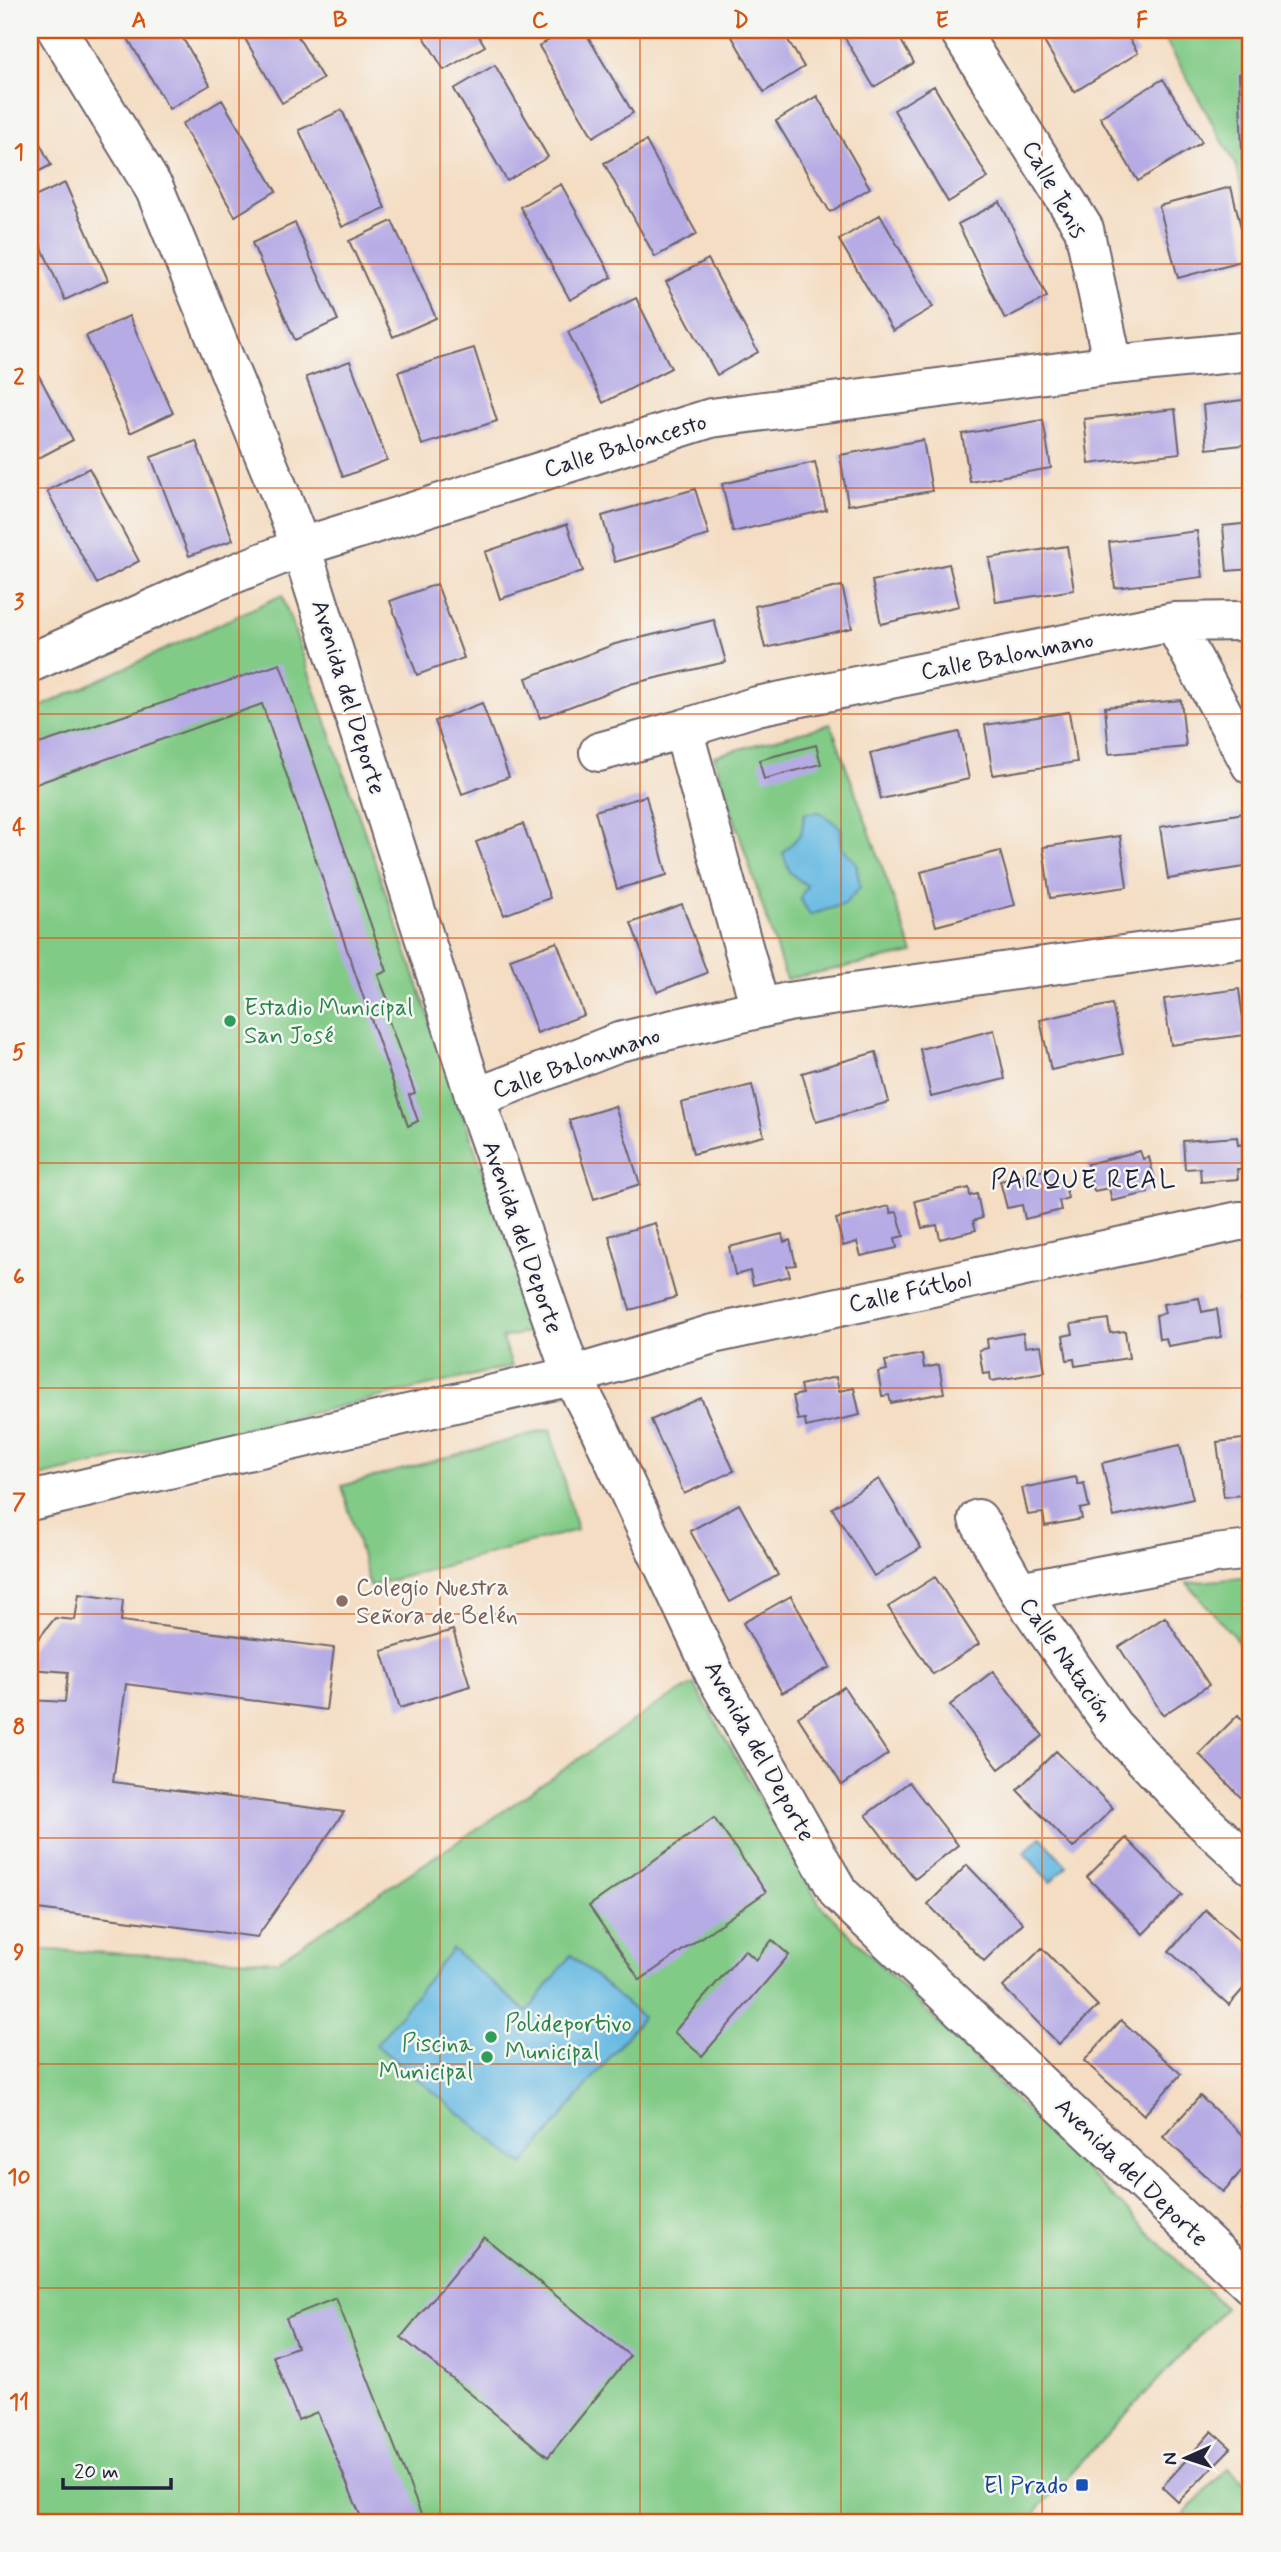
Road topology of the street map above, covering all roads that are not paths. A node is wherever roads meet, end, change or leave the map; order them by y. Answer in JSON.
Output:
{"nodes":[{"id":1,"x":57,"y":30,"type":"edge"},
{"id":2,"x":959,"y":30,"type":"edge"},
{"id":3,"x":1251,"y":351,"type":"edge"},
{"id":4,"x":1113,"y":365,"type":"junction"},
{"id":5,"x":302,"y":547,"type":"junction"},
{"id":6,"x":1242,"y":621,"type":"dead end"},
{"id":7,"x":1173,"y":622,"type":"junction"},
{"id":8,"x":30,"y":663,"type":"edge"},
{"id":9,"x":683,"y":729,"type":"junction"},
{"id":10,"x":599,"y":752,"type":"dead end"},
{"id":11,"x":1251,"y":765,"type":"edge"},
{"id":12,"x":1251,"y":937,"type":"edge"},
{"id":13,"x":760,"y":1008,"type":"junction"},
{"id":14,"x":474,"y":1098,"type":"junction"},
{"id":15,"x":1251,"y":1221,"type":"edge"},
{"id":16,"x":572,"y":1376,"type":"junction"},
{"id":17,"x":30,"y":1501,"type":"edge"},
{"id":18,"x":978,"y":1519,"type":"dead end"},
{"id":19,"x":1251,"y":1550,"type":"edge"},
{"id":20,"x":1019,"y":1591,"type":"junction"},
{"id":21,"x":1251,"y":1865,"type":"edge"},
{"id":22,"x":1251,"y":2285,"type":"edge"}],
"edges":[{"from":1,"to":5,"type":"street","name":"Avenida del Deporte"},
{"from":2,"to":4,"type":"street","name":"Calle Tenis"},
{"from":3,"to":4,"type":"street","name":"Calle Baloncesto"},
{"from":4,"to":5,"type":"street","name":"Calle Baloncesto"},
{"from":5,"to":8,"type":"street","name":"Calle Baloncesto"},
{"from":5,"to":14,"type":"street","name":"Avenida del Deporte"},
{"from":6,"to":7,"type":"street","name":"Calle Balonmano"},
{"from":7,"to":9,"type":"street","name":"Calle Balonmano"},
{"from":7,"to":11,"type":"street"},
{"from":9,"to":10,"type":"street","name":"Calle Balonmano"},
{"from":9,"to":13,"type":"street"},
{"from":12,"to":13,"type":"street","name":"Calle Balonmano"},
{"from":13,"to":14,"type":"street","name":"Calle Balonmano"},
{"from":14,"to":16,"type":"street","name":"Avenida del Deporte"},
{"from":15,"to":16,"type":"street","name":"Calle Fútbol"},
{"from":16,"to":17,"type":"street","name":"Calle Fútbol"},
{"from":16,"to":22,"type":"street","name":"Avenida del Deporte"},
{"from":18,"to":20,"type":"street"},
{"from":19,"to":20,"type":"street","name":"Calle Natación"},
{"from":20,"to":21,"type":"street","name":"Calle Natación"}]}
